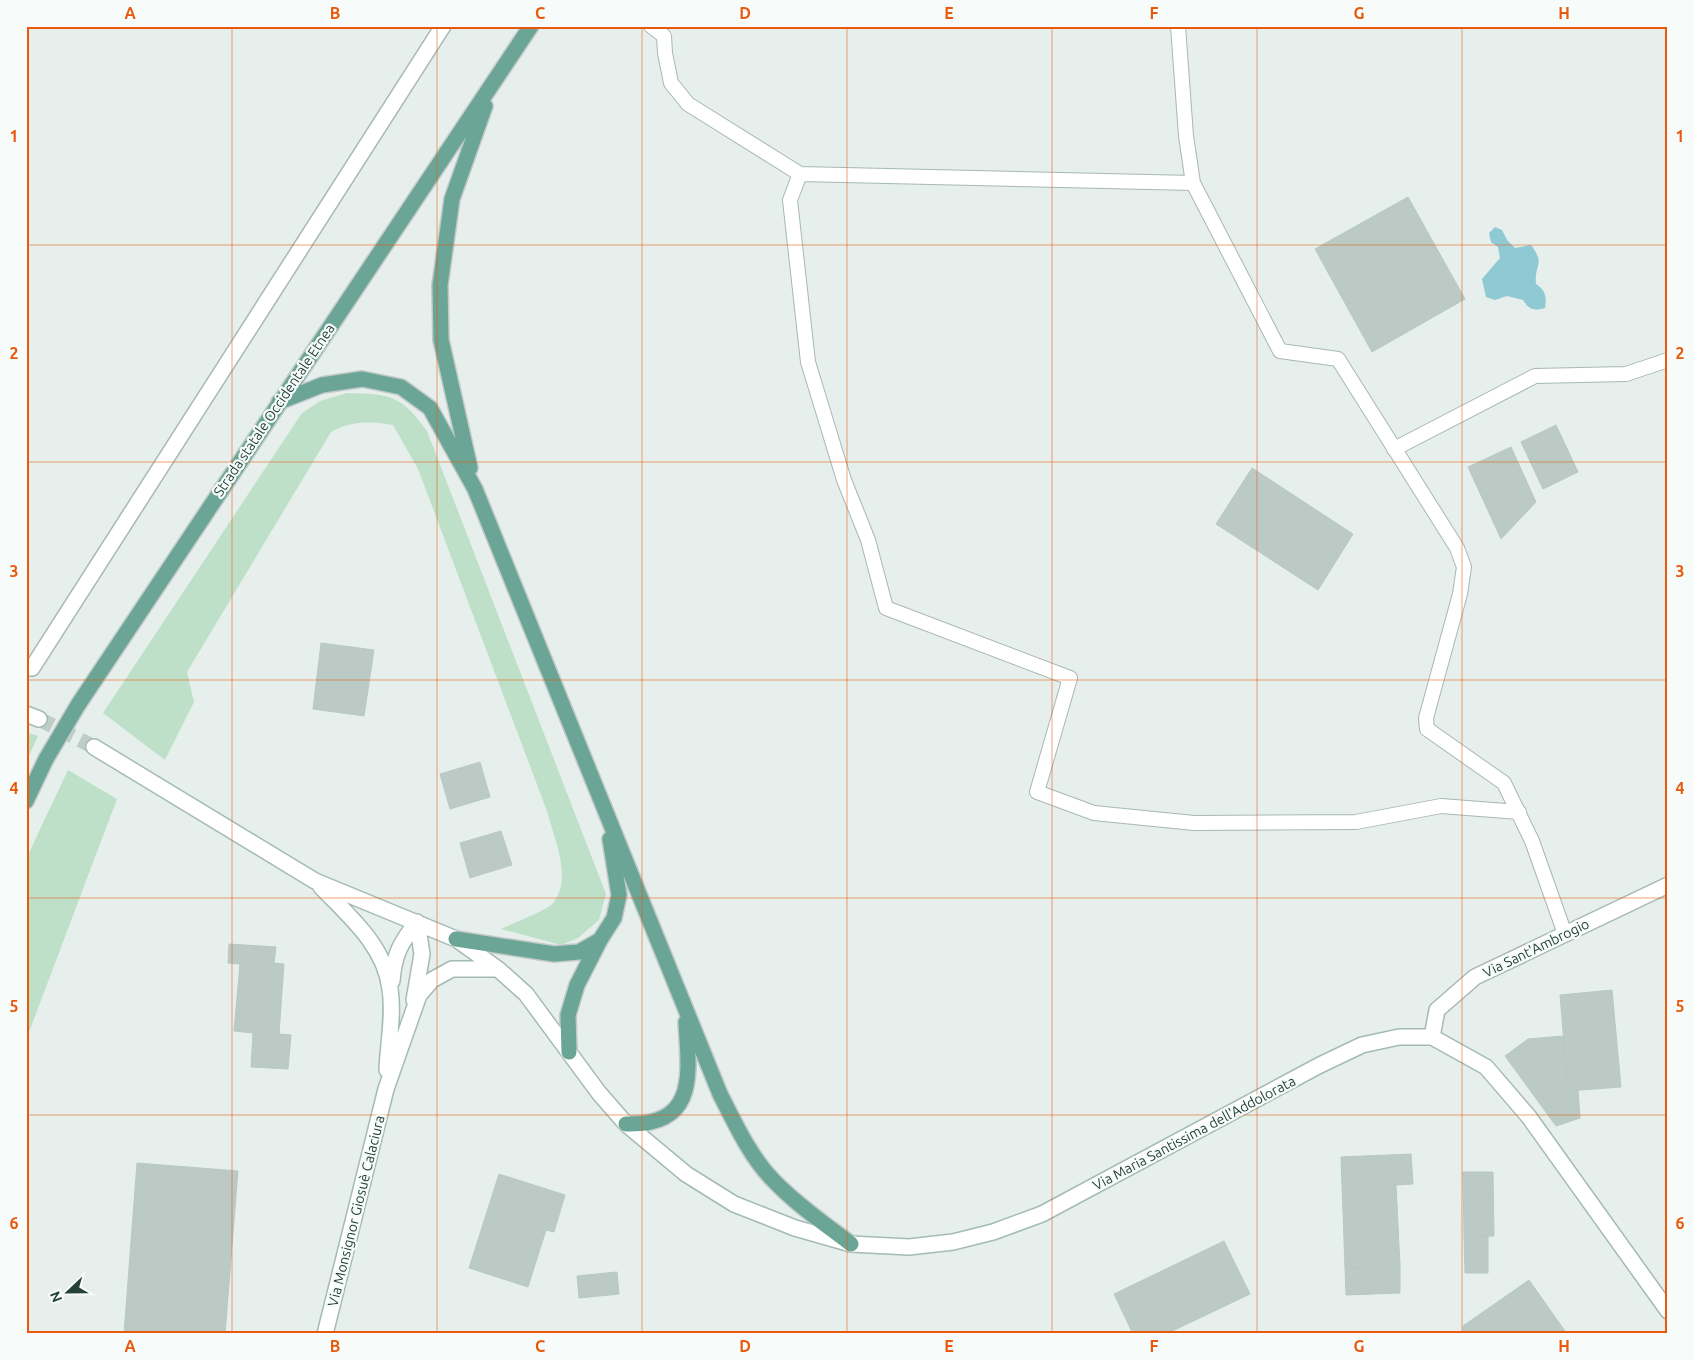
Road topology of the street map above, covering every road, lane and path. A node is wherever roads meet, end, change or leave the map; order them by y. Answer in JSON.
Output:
{"nodes":[{"id":1,"x":443,"y":26,"type":"edge"},
{"id":2,"x":532,"y":26,"type":"edge"},
{"id":3,"x":651,"y":26,"type":"edge"},
{"id":4,"x":1178,"y":26,"type":"edge"},
{"id":5,"x":667,"y":31,"type":"edge"},
{"id":6,"x":492,"y":85,"type":"junction"},
{"id":7,"x":800,"y":174,"type":"junction"},
{"id":8,"x":1193,"y":183,"type":"junction"},
{"id":9,"x":1668,"y":360,"type":"edge"},
{"id":10,"x":279,"y":402,"type":"junction"},
{"id":11,"x":1394,"y":449,"type":"junction"},
{"id":12,"x":475,"y":489,"type":"junction"},
{"id":13,"x":26,"y":667,"type":"edge"},
{"id":14,"x":94,"y":747,"type":"tunnel mouth"},
{"id":15,"x":26,"y":801,"type":"edge"},
{"id":16,"x":1519,"y":812,"type":"junction"},
{"id":17,"x":606,"y":815,"type":"junction"},
{"id":18,"x":315,"y":881,"type":"junction"},
{"id":19,"x":1668,"y":885,"type":"edge"},
{"id":20,"x":417,"y":922,"type":"junction"},
{"id":21,"x":1565,"y":934,"type":"junction"},
{"id":22,"x":456,"y":939,"type":"junction"},
{"id":23,"x":600,"y":940,"type":"junction"},
{"id":24,"x":498,"y":969,"type":"junction"},
{"id":25,"x":391,"y":991,"type":"junction"},
{"id":26,"x":685,"y":1011,"type":"junction"},
{"id":27,"x":412,"y":1013,"type":"junction"},
{"id":28,"x":1432,"y":1037,"type":"junction"},
{"id":29,"x":569,"y":1052,"type":"junction"},
{"id":30,"x":386,"y":1089,"type":"junction"},
{"id":31,"x":626,"y":1124,"type":"junction"},
{"id":32,"x":851,"y":1244,"type":"junction"},
{"id":33,"x":1668,"y":1311,"type":"edge"},
{"id":34,"x":325,"y":1334,"type":"edge"}],
"edges":[{"from":1,"to":13,"type":"street"},
{"from":2,"to":6,"type":"main road","name":"Strada statale Occidentale Etnea"},
{"from":3,"to":5,"type":"lane"},
{"from":4,"to":8,"type":"lane"},
{"from":5,"to":7,"type":"lane"},
{"from":6,"to":10,"type":"main road","name":"Strada statale Occidentale Etnea"},
{"from":6,"to":12,"type":"main road"},
{"from":7,"to":8,"type":"lane"},
{"from":7,"to":16,"type":"lane"},
{"from":8,"to":11,"type":"lane"},
{"from":9,"to":11,"type":"lane"},
{"from":10,"to":12,"type":"main road"},
{"from":10,"to":15,"type":"main road","name":"Strada statale Occidentale Etnea"},
{"from":11,"to":16,"type":"lane"},
{"from":12,"to":17,"type":"main road"},
{"from":14,"to":18,"type":"street"},
{"from":16,"to":21,"type":"lane"},
{"from":17,"to":23,"type":"main road"},
{"from":17,"to":26,"type":"main road"},
{"from":18,"to":20,"type":"street","name":"Via Maria Santissima dell'Addolorata"},
{"from":18,"to":25,"type":"street"},
{"from":19,"to":21,"type":"street","name":"Via Sant'Ambrogio"},
{"from":20,"to":22,"type":"street","name":"Via Maria Santissima dell'Addolorata"},
{"from":20,"to":25,"type":"street"},
{"from":20,"to":27,"type":"street"},
{"from":21,"to":28,"type":"street","name":"Via Sant'Ambrogio"},
{"from":22,"to":23,"type":"main road"},
{"from":22,"to":24,"type":"street","name":"Via Maria Santissima dell'Addolorata"},
{"from":23,"to":29,"type":"main road"},
{"from":24,"to":27,"type":"street"},
{"from":24,"to":29,"type":"street","name":"Via Maria Santissima dell'Addolorata"},
{"from":25,"to":30,"type":"street"},
{"from":26,"to":31,"type":"main road"},
{"from":26,"to":32,"type":"main road"},
{"from":27,"to":30,"type":"street"},
{"from":28,"to":32,"type":"street","name":"Via Maria Santissima dell'Addolorata"},
{"from":28,"to":33,"type":"street","name":"Via Maria Santissima dell'Addolorata"},
{"from":29,"to":31,"type":"street","name":"Via Maria Santissima dell'Addolorata"},
{"from":30,"to":34,"type":"street","name":"Via Monsignor Giosuè Calaciura"},
{"from":31,"to":32,"type":"street","name":"Via Maria Santissima dell'Addolorata"}]}
